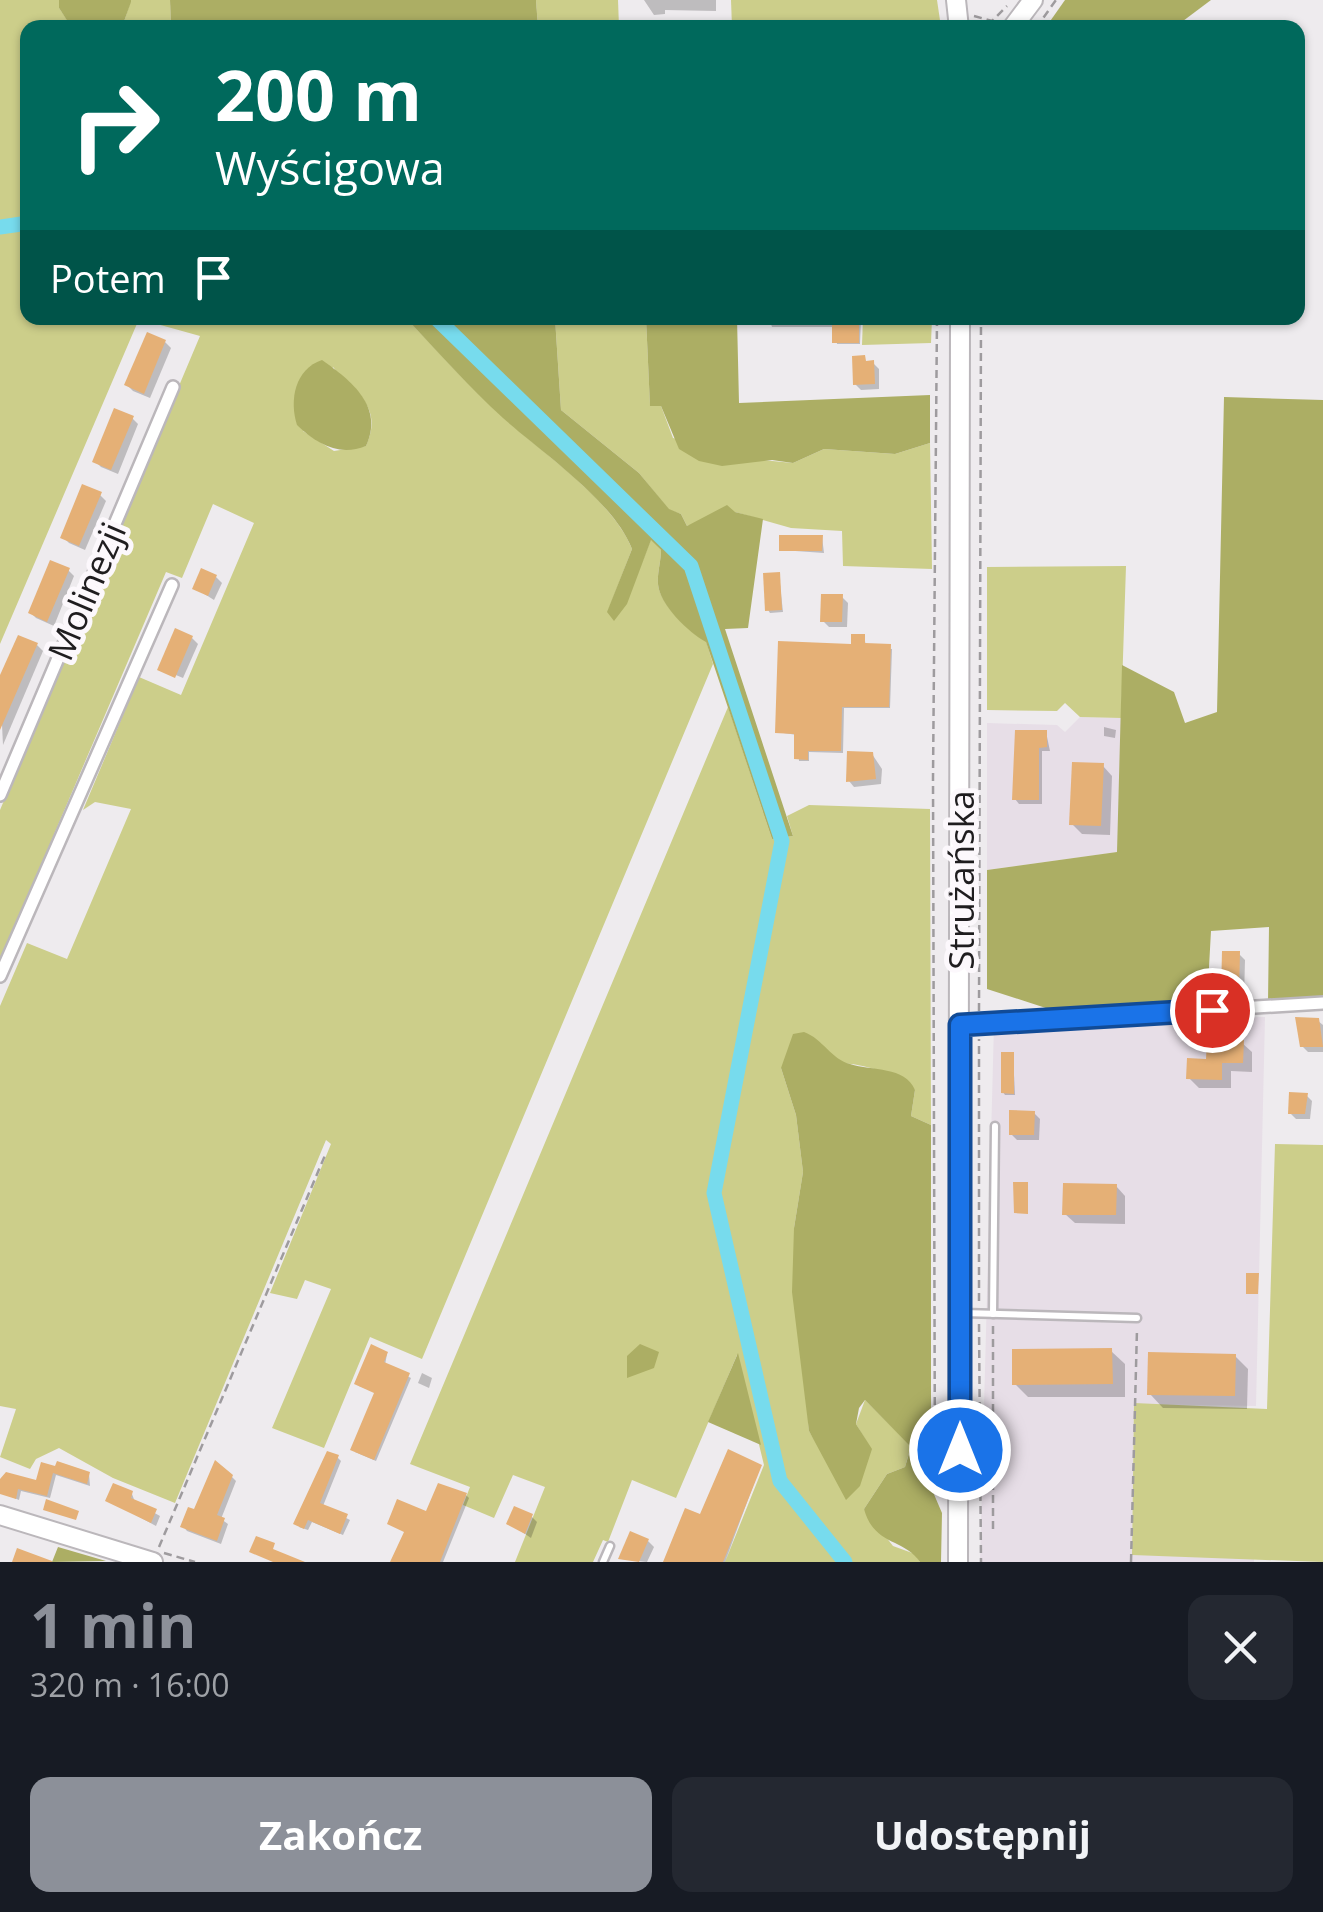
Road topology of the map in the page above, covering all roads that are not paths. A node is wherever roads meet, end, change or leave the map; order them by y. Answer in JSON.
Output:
{"nodes":[{"id":1,"x":1033,"y":0,"type":"edge"},
{"id":2,"x":1018,"y":20,"type":"edge"},
{"id":3,"x":960,"y":325,"type":"edge"},
{"id":4,"x":173,"y":387,"type":"dead end"},
{"id":5,"x":172,"y":585,"type":"dead end"},
{"id":6,"x":0,"y":795,"type":"edge"},
{"id":7,"x":0,"y":976,"type":"edge"},
{"id":8,"x":1323,"y":1003,"type":"edge"},
{"id":9,"x":960,"y":1025,"type":"junction"},
{"id":10,"x":995,"y":1126,"type":"dead end"},
{"id":11,"x":969,"y":1314,"type":"junction"},
{"id":12,"x":993,"y":1314,"type":"junction"},
{"id":13,"x":1137,"y":1318,"type":"road end"},
{"id":14,"x":0,"y":1515,"type":"edge"},
{"id":15,"x":610,"y":1546,"type":"dead end"},
{"id":16,"x":153,"y":1562,"type":"edge"},
{"id":17,"x":603,"y":1562,"type":"edge"},
{"id":18,"x":958,"y":1562,"type":"edge"}],
"edges":[{"from":1,"to":2,"type":"main road"},
{"from":3,"to":9,"type":"main road","name":"Strużańska"},
{"from":4,"to":6,"type":"street","name":"Molinezji"},
{"from":5,"to":7,"type":"street"},
{"from":8,"to":9,"type":"street"},
{"from":9,"to":11,"type":"main road","name":"Strużańska"},
{"from":10,"to":12,"type":"lane"},
{"from":11,"to":12,"type":"lane"},
{"from":11,"to":18,"type":"main road","name":"Strużańska"},
{"from":12,"to":13,"type":"lane"},
{"from":14,"to":16,"type":"main road"},
{"from":15,"to":17,"type":"lane"}]}
